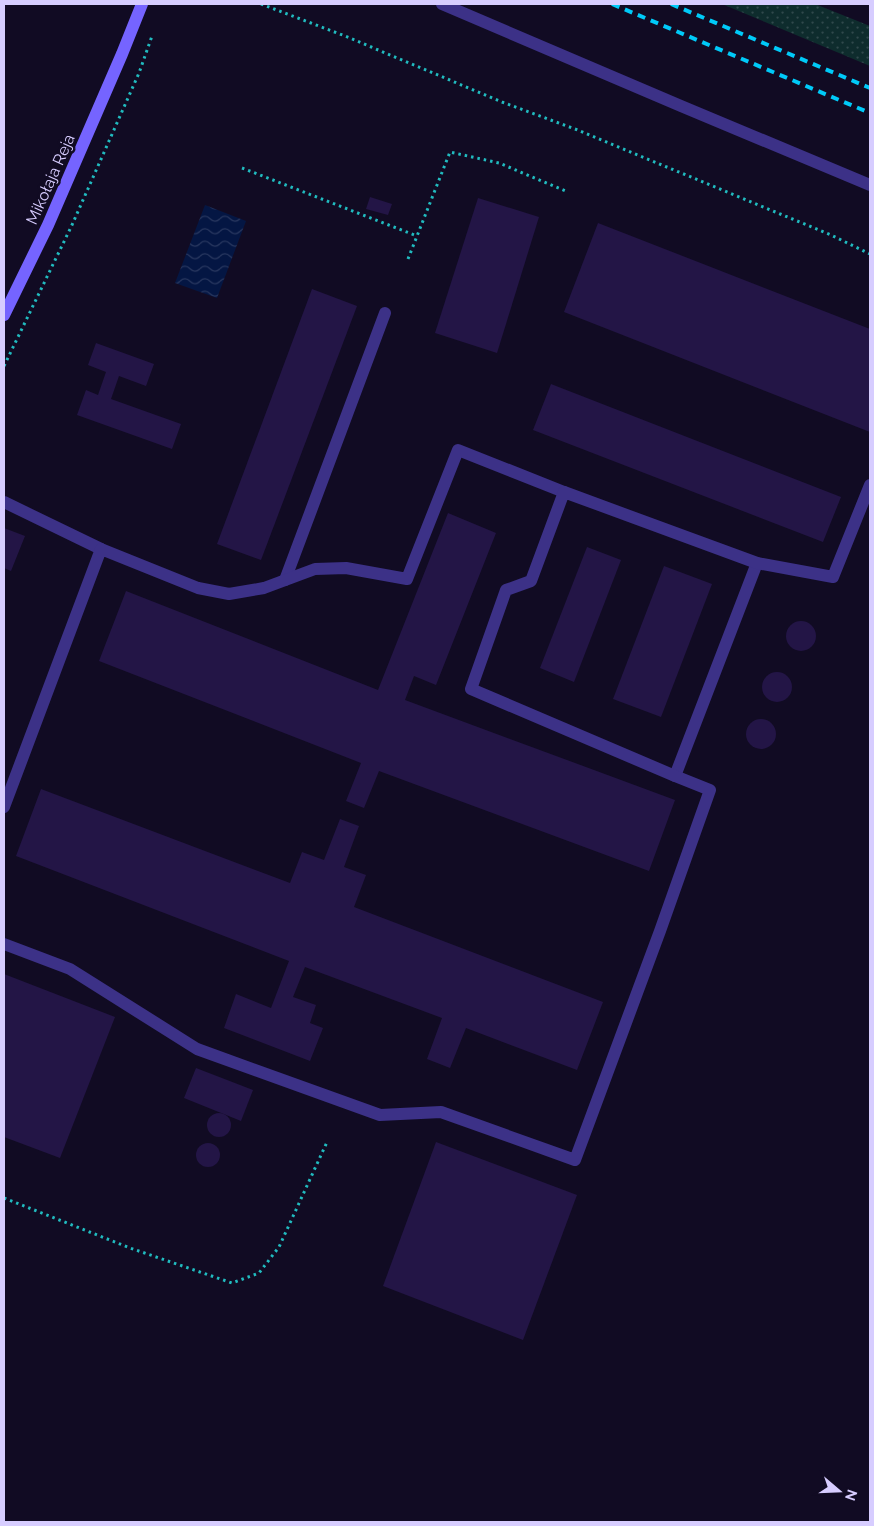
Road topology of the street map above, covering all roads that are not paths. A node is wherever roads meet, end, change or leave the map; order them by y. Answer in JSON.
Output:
{"nodes":[{"id":1,"x":142,"y":4,"type":"edge"},
{"id":2,"x":442,"y":4,"type":"edge"},
{"id":3,"x":870,"y":185,"type":"edge"},
{"id":4,"x":384,"y":313,"type":"dead end"},
{"id":5,"x":4,"y":315,"type":"edge"},
{"id":6,"x":870,"y":485,"type":"edge"},
{"id":7,"x":564,"y":492,"type":"junction"},
{"id":8,"x":4,"y":502,"type":"edge"},
{"id":9,"x":101,"y":549,"type":"junction"},
{"id":10,"x":758,"y":563,"type":"junction"},
{"id":11,"x":284,"y":580,"type":"junction"},
{"id":12,"x":675,"y":776,"type":"junction"},
{"id":13,"x":4,"y":807,"type":"edge"},
{"id":14,"x":4,"y":944,"type":"edge"}],
"edges":[{"from":1,"to":5,"type":"street","name":"Mikołaja Reja"},
{"from":2,"to":3,"type":"lane"},
{"from":4,"to":11,"type":"lane"},
{"from":6,"to":10,"type":"lane"},
{"from":7,"to":10,"type":"lane"},
{"from":7,"to":11,"type":"lane"},
{"from":7,"to":12,"type":"lane"},
{"from":8,"to":9,"type":"lane"},
{"from":9,"to":11,"type":"lane"},
{"from":9,"to":13,"type":"lane"},
{"from":10,"to":12,"type":"lane"},
{"from":12,"to":14,"type":"lane"}]}
